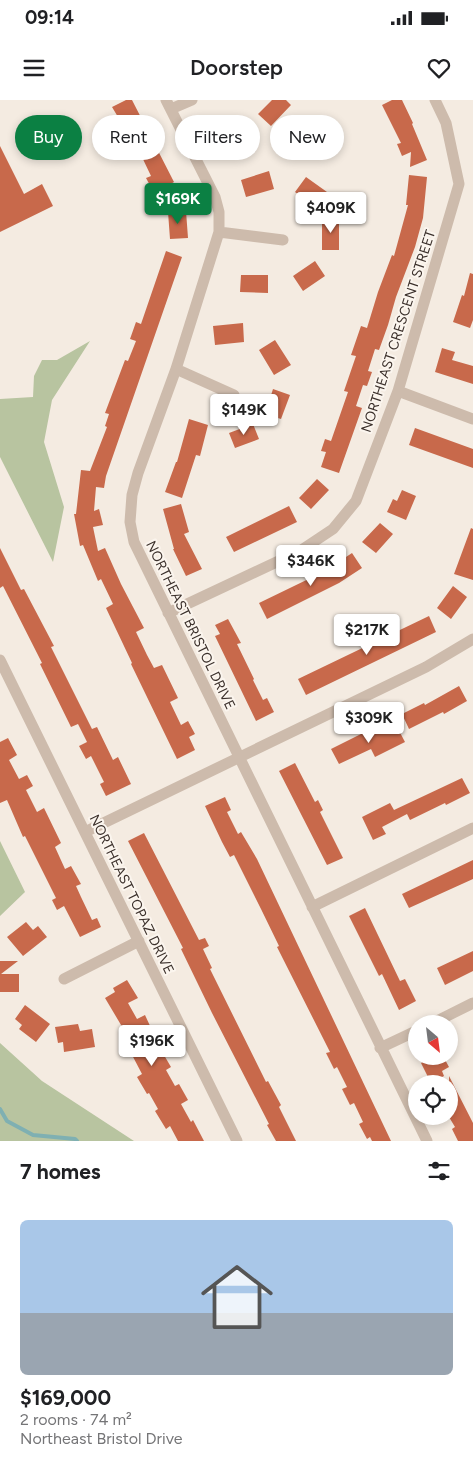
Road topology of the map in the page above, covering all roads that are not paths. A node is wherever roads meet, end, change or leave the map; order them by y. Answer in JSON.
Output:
{"nodes":[{"id":1,"x":192,"y":100,"type":"edge"},
{"id":2,"x":435,"y":100,"type":"edge"},
{"id":3,"x":169,"y":105,"type":"edge"},
{"id":4,"x":219,"y":232,"type":"junction"},
{"id":5,"x":283,"y":240,"type":"dead end"},
{"id":6,"x":176,"y":369,"type":"junction"},
{"id":7,"x":398,"y":391,"type":"junction"},
{"id":8,"x":234,"y":395,"type":"dead end"},
{"id":9,"x":473,"y":419,"type":"edge"},
{"id":10,"x":168,"y":614,"type":"junction"},
{"id":11,"x":473,"y":639,"type":"edge"},
{"id":12,"x":0,"y":660,"type":"edge"},
{"id":13,"x":238,"y":758,"type":"junction"},
{"id":14,"x":473,"y":828,"type":"edge"},
{"id":15,"x":85,"y":832,"type":"junction"},
{"id":16,"x":312,"y":907,"type":"junction"},
{"id":17,"x":139,"y":941,"type":"junction"},
{"id":18,"x":64,"y":979,"type":"dead end"},
{"id":19,"x":473,"y":1003,"type":"edge"},
{"id":20,"x":449,"y":1015,"type":"edge"},
{"id":21,"x":408,"y":1035,"type":"edge"},
{"id":22,"x":380,"y":1048,"type":"junction"},
{"id":23,"x":238,"y":1141,"type":"edge"},
{"id":24,"x":427,"y":1141,"type":"edge"}],
"edges":[{"from":1,"to":3,"type":"street"},
{"from":2,"to":7,"type":"street","name":"NORTHEAST CRESCENT STREET"},
{"from":3,"to":4,"type":"street","name":"NORTHEAST BRISTOL DRIVE"},
{"from":4,"to":5,"type":"street"},
{"from":4,"to":6,"type":"street","name":"NORTHEAST BRISTOL DRIVE"},
{"from":6,"to":8,"type":"street"},
{"from":6,"to":10,"type":"street","name":"NORTHEAST BRISTOL DRIVE"},
{"from":7,"to":9,"type":"street"},
{"from":7,"to":10,"type":"street","name":"NORTHEAST CRESCENT STREET"},
{"from":10,"to":13,"type":"street","name":"NORTHEAST BRISTOL DRIVE"},
{"from":11,"to":13,"type":"street"},
{"from":12,"to":15,"type":"street","name":"NORTHEAST TOPAZ DRIVE"},
{"from":13,"to":15,"type":"street"},
{"from":13,"to":16,"type":"street","name":"NORTHEAST BRISTOL DRIVE"},
{"from":14,"to":16,"type":"street"},
{"from":15,"to":17,"type":"street","name":"NORTHEAST TOPAZ DRIVE"},
{"from":16,"to":22,"type":"street","name":"NORTHEAST BRISTOL DRIVE"},
{"from":17,"to":18,"type":"street"},
{"from":17,"to":23,"type":"street","name":"NORTHEAST TOPAZ DRIVE"},
{"from":19,"to":20,"type":"street"},
{"from":21,"to":22,"type":"street"},
{"from":22,"to":24,"type":"street","name":"NORTHEAST BRISTOL DRIVE"}]}
